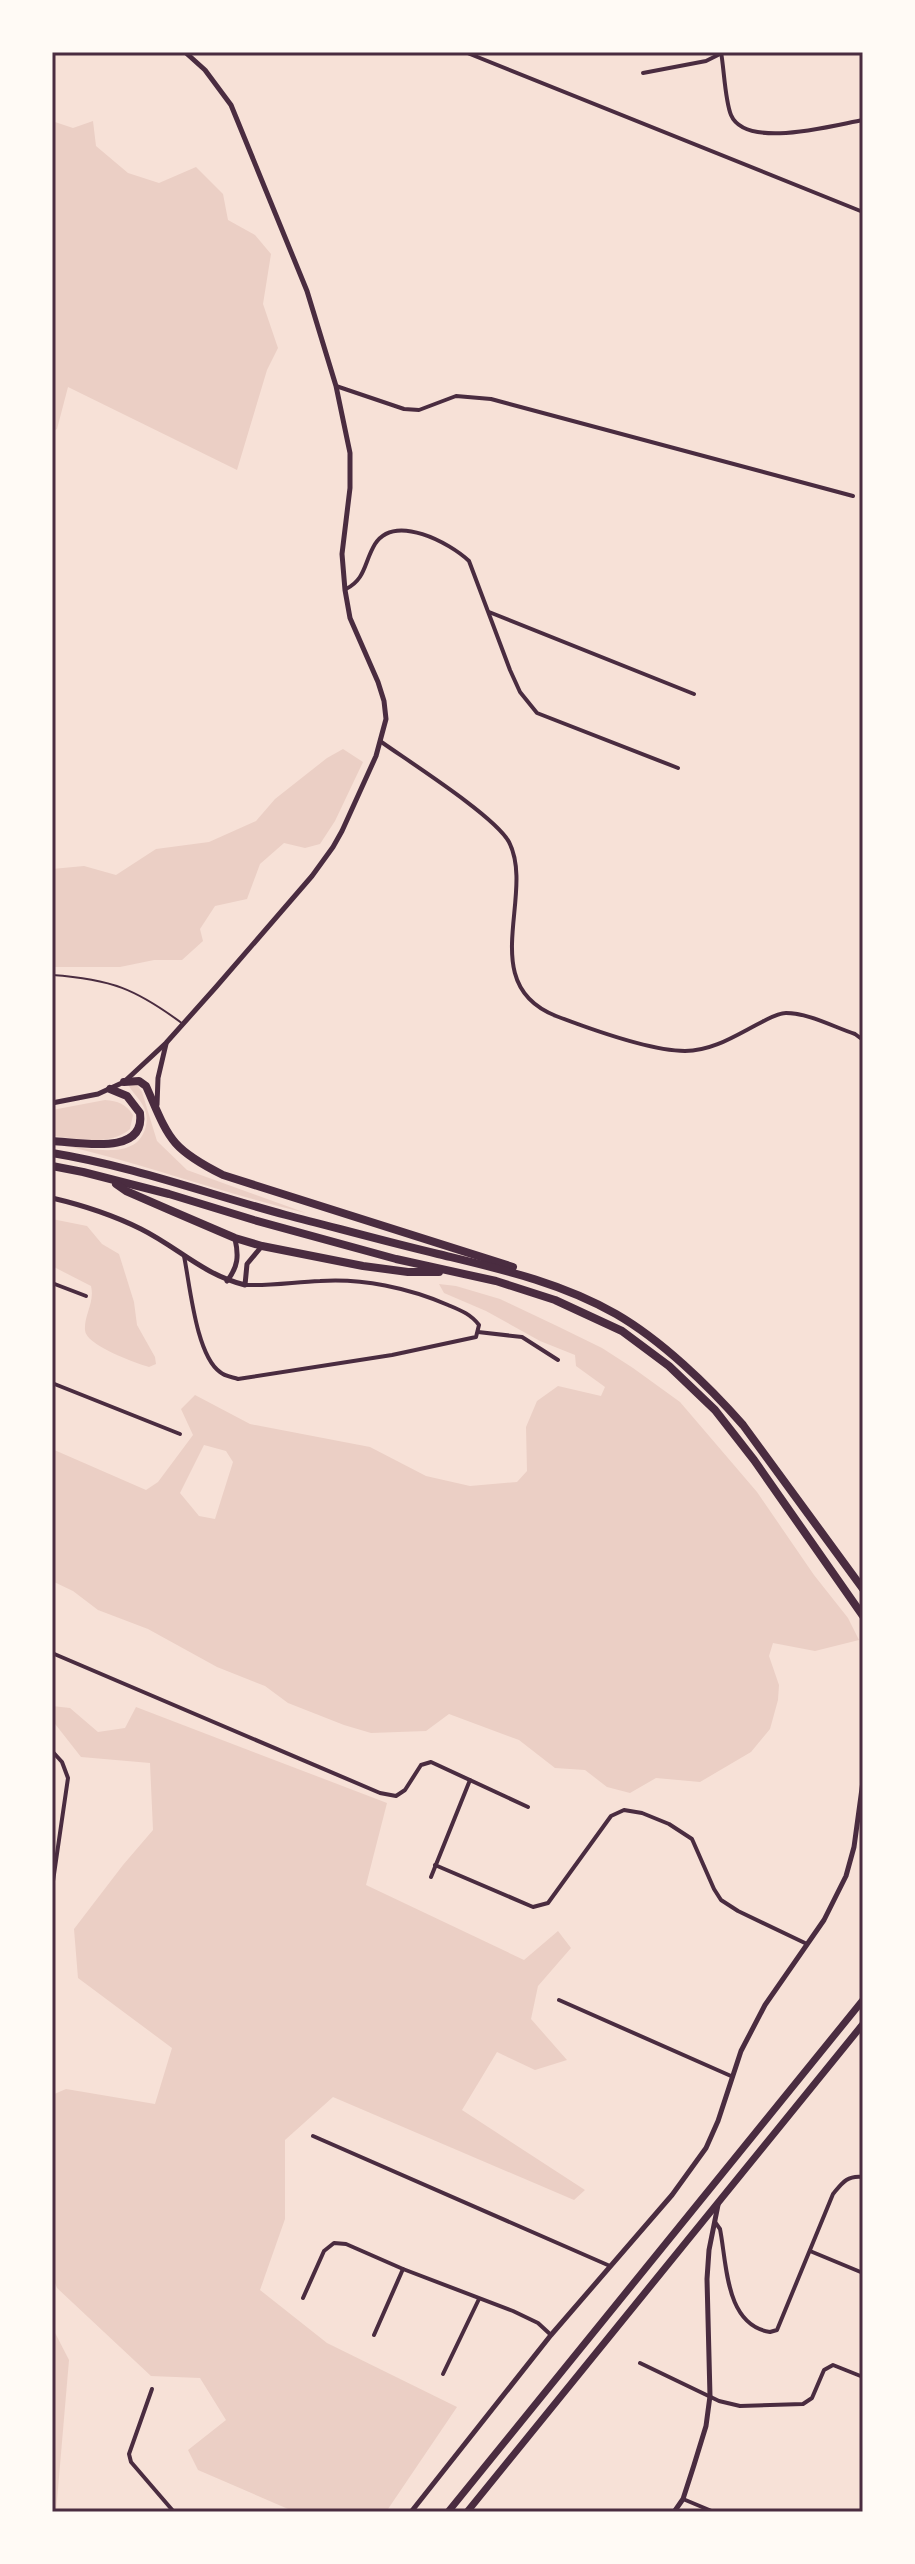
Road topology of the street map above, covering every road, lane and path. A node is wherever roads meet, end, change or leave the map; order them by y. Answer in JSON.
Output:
{"nodes":[{"id":1,"x":185,"y":52,"type":"edge"},
{"id":2,"x":465,"y":52,"type":"edge"},
{"id":3,"x":722,"y":52,"type":"edge"},
{"id":4,"x":643,"y":73,"type":"dead end"},
{"id":5,"x":863,"y":120,"type":"edge"},
{"id":6,"x":863,"y":212,"type":"edge"},
{"id":7,"x":336,"y":386,"type":"junction"},
{"id":8,"x":853,"y":496,"type":"dead end"},
{"id":9,"x":345,"y":590,"type":"junction"},
{"id":10,"x":489,"y":612,"type":"junction"},
{"id":11,"x":694,"y":694,"type":"dead end"},
{"id":12,"x":380,"y":741,"type":"junction"},
{"id":13,"x":678,"y":768,"type":"dead end"},
{"id":14,"x":52,"y":975,"type":"edge"},
{"id":15,"x":184,"y":1025,"type":"junction"},
{"id":16,"x":863,"y":1040,"type":"edge"},
{"id":17,"x":166,"y":1043,"type":"junction"},
{"id":18,"x":124,"y":1082,"type":"junction"},
{"id":19,"x":110,"y":1089,"type":"junction"},
{"id":20,"x":52,"y":1103,"type":"edge"},
{"id":21,"x":157,"y":1112,"type":"junction"},
{"id":22,"x":52,"y":1141,"type":"edge"},
{"id":23,"x":52,"y":1153,"type":"edge"},
{"id":24,"x":52,"y":1166,"type":"edge"},
{"id":25,"x":109,"y":1179,"type":"junction"},
{"id":26,"x":52,"y":1198,"type":"edge"},
{"id":27,"x":235,"y":1238,"type":"junction"},
{"id":28,"x":262,"y":1246,"type":"junction"},
{"id":29,"x":184,"y":1256,"type":"junction"},
{"id":30,"x":454,"y":1273,"type":"junction"},
{"id":31,"x":227,"y":1281,"type":"junction"},
{"id":32,"x":52,"y":1283,"type":"edge"},
{"id":33,"x":550,"y":1283,"type":"junction"},
{"id":34,"x":245,"y":1285,"type":"junction"},
{"id":35,"x":86,"y":1296,"type":"dead end"},
{"id":36,"x":478,"y":1332,"type":"junction"},
{"id":37,"x":558,"y":1360,"type":"dead end"},
{"id":38,"x":52,"y":1383,"type":"edge"},
{"id":39,"x":180,"y":1434,"type":"dead end"},
{"id":40,"x":863,"y":1589,"type":"edge"},
{"id":41,"x":863,"y":1616,"type":"edge"},
{"id":42,"x":52,"y":1653,"type":"edge"},
{"id":43,"x":52,"y":1751,"type":"edge"},
{"id":44,"x":470,"y":1780,"type":"junction"},
{"id":45,"x":863,"y":1781,"type":"edge"},
{"id":46,"x":528,"y":1807,"type":"dead end"},
{"id":47,"x":435,"y":1865,"type":"junction"},
{"id":48,"x":431,"y":1877,"type":"dead end"},
{"id":49,"x":52,"y":1888,"type":"edge"},
{"id":50,"x":809,"y":1945,"type":"junction"},
{"id":51,"x":559,"y":2000,"type":"dead end"},
{"id":52,"x":863,"y":2000,"type":"edge"},
{"id":53,"x":863,"y":2024,"type":"edge"},
{"id":54,"x":731,"y":2076,"type":"junction"},
{"id":55,"x":313,"y":2136,"type":"dead end"},
{"id":56,"x":863,"y":2177,"type":"edge"},
{"id":57,"x":719,"y":2199,"type":"junction"},
{"id":58,"x":715,"y":2222,"type":"junction"},
{"id":59,"x":810,"y":2251,"type":"junction"},
{"id":60,"x":610,"y":2266,"type":"junction"},
{"id":61,"x":403,"y":2269,"type":"junction"},
{"id":62,"x":863,"y":2273,"type":"edge"},
{"id":63,"x":303,"y":2298,"type":"dead end"},
{"id":64,"x":479,"y":2299,"type":"junction"},
{"id":65,"x":374,"y":2335,"type":"dead end"},
{"id":66,"x":551,"y":2335,"type":"junction"},
{"id":67,"x":640,"y":2363,"type":"dead end"},
{"id":68,"x":443,"y":2374,"type":"dead end"},
{"id":69,"x":863,"y":2377,"type":"edge"},
{"id":70,"x":152,"y":2389,"type":"dead end"},
{"id":71,"x":710,"y":2396,"type":"junction"},
{"id":72,"x":683,"y":2499,"type":"junction"},
{"id":73,"x":174,"y":2512,"type":"edge"},
{"id":74,"x":411,"y":2512,"type":"edge"},
{"id":75,"x":448,"y":2512,"type":"edge"},
{"id":76,"x":467,"y":2512,"type":"edge"},
{"id":77,"x":674,"y":2512,"type":"edge"},
{"id":78,"x":714,"y":2512,"type":"edge"}],
"edges":[{"from":1,"to":7,"type":"street"},
{"from":2,"to":6,"type":"street"},
{"from":3,"to":4,"type":"street"},
{"from":3,"to":5,"type":"street"},
{"from":7,"to":8,"type":"street"},
{"from":7,"to":9,"type":"street"},
{"from":9,"to":10,"type":"street"},
{"from":9,"to":12,"type":"street"},
{"from":10,"to":11,"type":"street"},
{"from":10,"to":13,"type":"street"},
{"from":12,"to":15,"type":"street"},
{"from":12,"to":16,"type":"street"},
{"from":14,"to":15,"type":"lane"},
{"from":15,"to":17,"type":"street"},
{"from":17,"to":18,"type":"street"},
{"from":17,"to":21,"type":"street"},
{"from":18,"to":19,"type":"street"},
{"from":18,"to":21,"type":"highway"},
{"from":19,"to":20,"type":"street"},
{"from":19,"to":22,"type":"highway"},
{"from":21,"to":33,"type":"highway"},
{"from":23,"to":33,"type":"highway"},
{"from":24,"to":25,"type":"highway"},
{"from":25,"to":27,"type":"highway"},
{"from":25,"to":30,"type":"highway"},
{"from":26,"to":29,"type":"street"},
{"from":27,"to":28,"type":"highway"},
{"from":27,"to":31,"type":"street"},
{"from":28,"to":30,"type":"highway"},
{"from":28,"to":34,"type":"street"},
{"from":29,"to":31,"type":"street"},
{"from":29,"to":36,"type":"street"},
{"from":30,"to":41,"type":"highway"},
{"from":31,"to":34,"type":"street"},
{"from":32,"to":35,"type":"street"},
{"from":33,"to":40,"type":"highway"},
{"from":34,"to":36,"type":"street"},
{"from":36,"to":37,"type":"street"},
{"from":38,"to":39,"type":"street"},
{"from":42,"to":44,"type":"street"},
{"from":43,"to":49,"type":"street"},
{"from":44,"to":46,"type":"street"},
{"from":44,"to":47,"type":"street"},
{"from":45,"to":50,"type":"street"},
{"from":47,"to":48,"type":"street"},
{"from":47,"to":50,"type":"street"},
{"from":50,"to":54,"type":"street"},
{"from":51,"to":54,"type":"street"},
{"from":52,"to":75,"type":"main road"},
{"from":53,"to":57,"type":"main road"},
{"from":54,"to":60,"type":"street"},
{"from":55,"to":60,"type":"street"},
{"from":56,"to":59,"type":"street"},
{"from":57,"to":58,"type":"street"},
{"from":57,"to":76,"type":"main road"},
{"from":58,"to":59,"type":"street"},
{"from":58,"to":71,"type":"street"},
{"from":59,"to":62,"type":"street"},
{"from":60,"to":66,"type":"street"},
{"from":61,"to":63,"type":"street"},
{"from":61,"to":64,"type":"street"},
{"from":61,"to":65,"type":"street"},
{"from":64,"to":66,"type":"street"},
{"from":64,"to":68,"type":"street"},
{"from":66,"to":74,"type":"street"},
{"from":67,"to":71,"type":"street"},
{"from":69,"to":71,"type":"street"},
{"from":70,"to":73,"type":"street"},
{"from":71,"to":72,"type":"street"},
{"from":72,"to":77,"type":"street"},
{"from":72,"to":78,"type":"street"}]}
